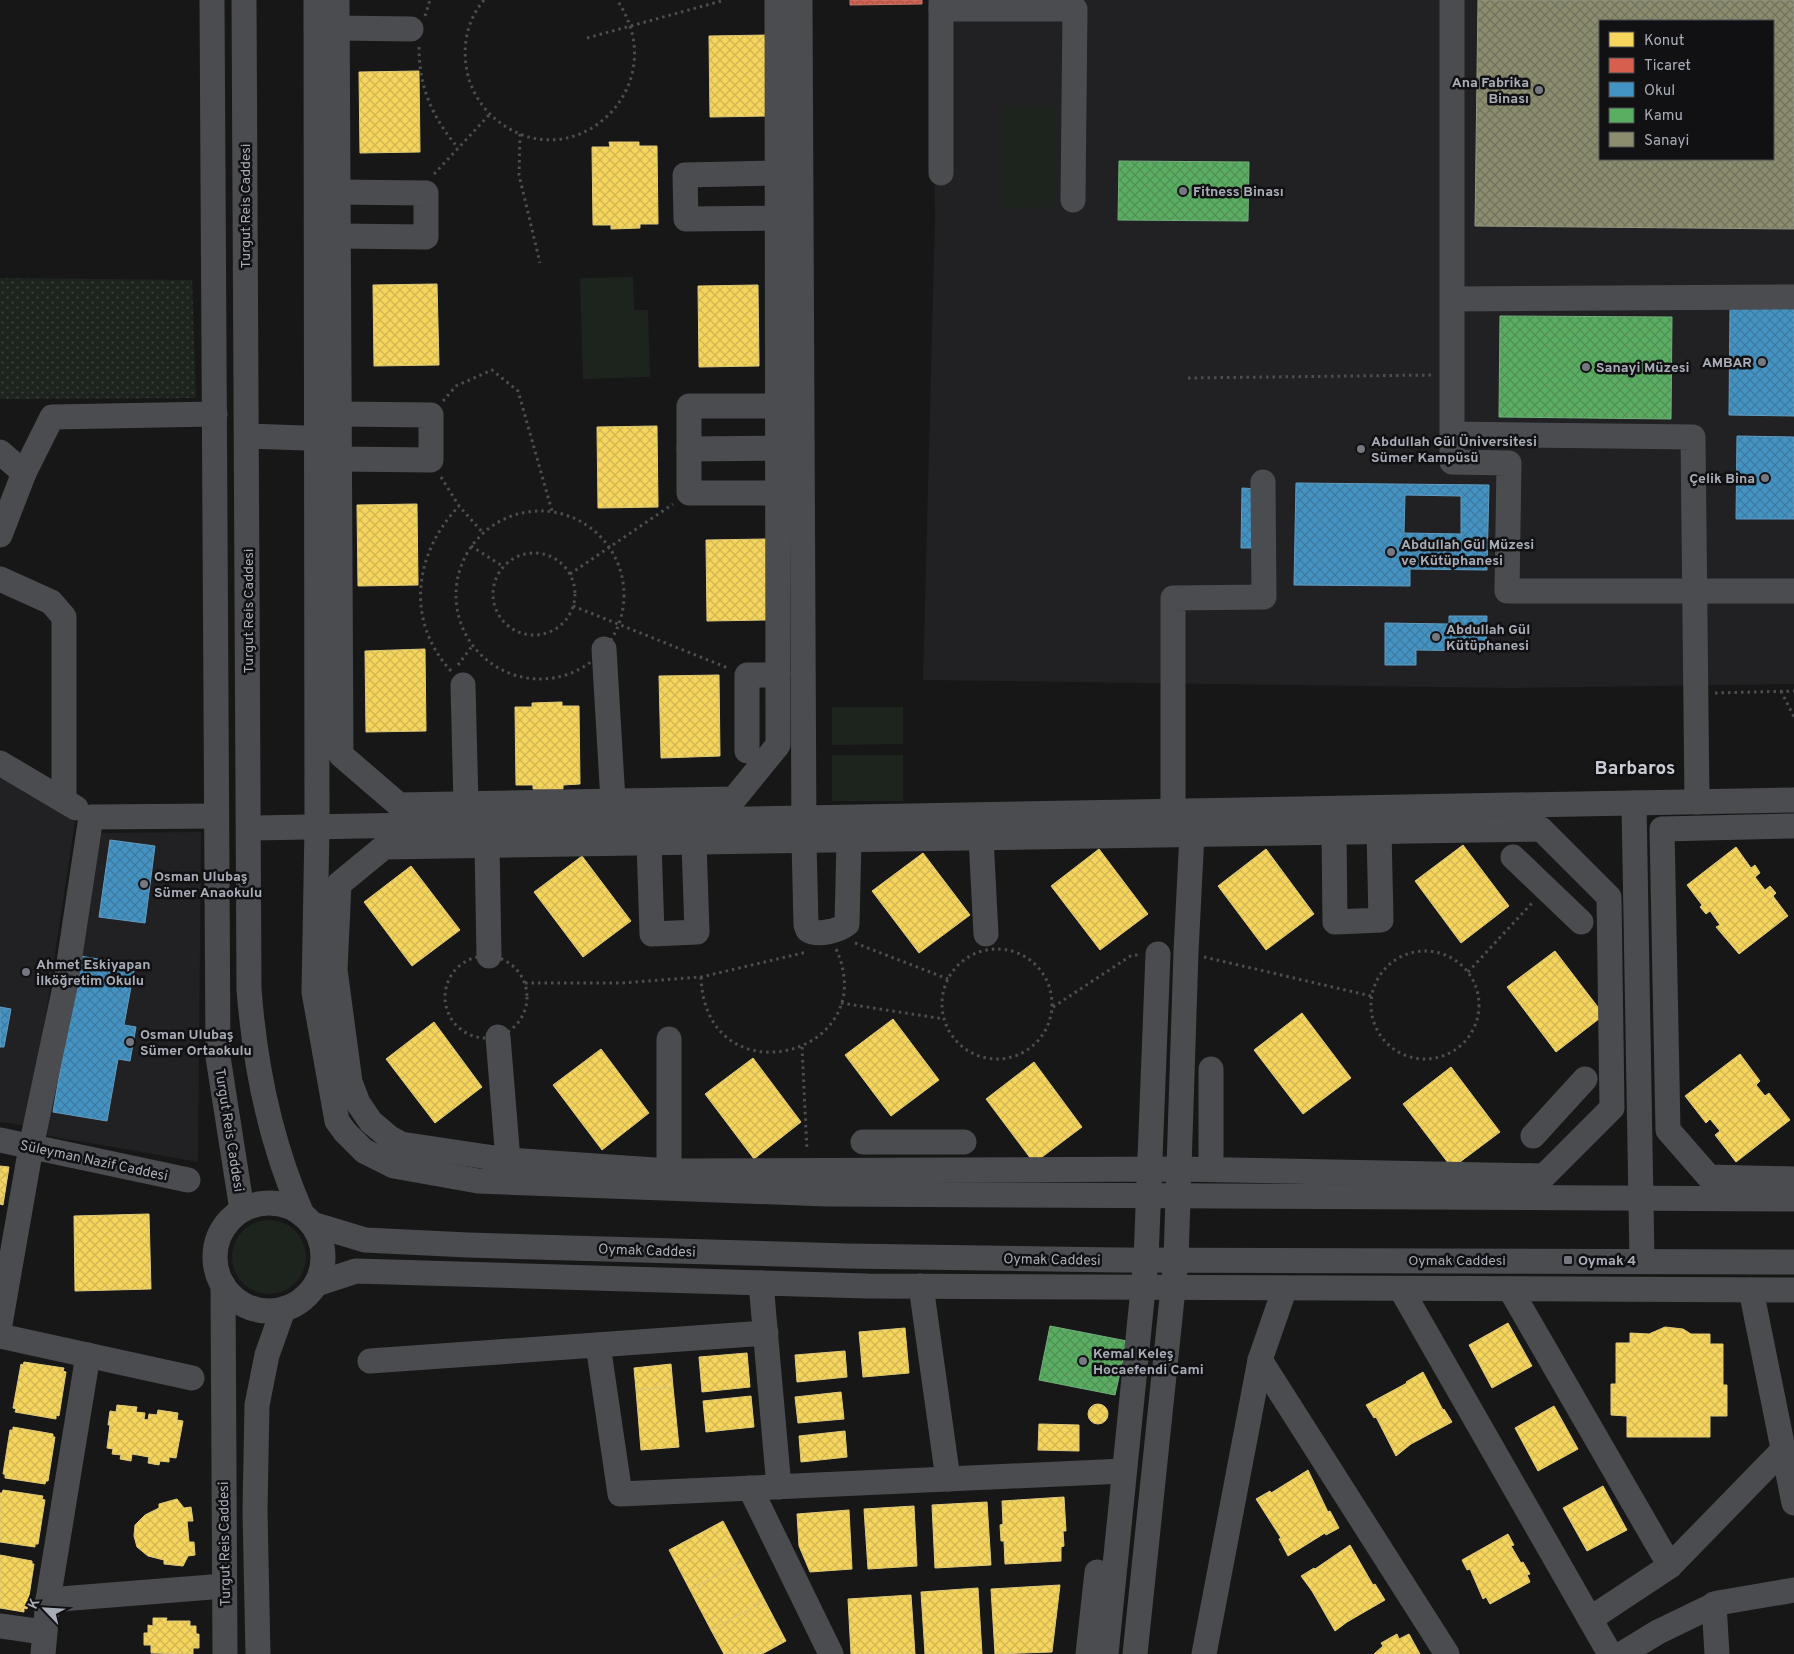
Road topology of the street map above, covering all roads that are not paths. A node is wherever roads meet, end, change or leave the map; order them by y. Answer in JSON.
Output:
{"nodes":[{"id":1,"x":212,"y":0,"type":"edge"},
{"id":2,"x":244,"y":0,"type":"edge"},
{"id":3,"x":316,"y":0,"type":"edge"},
{"id":4,"x":337,"y":0,"type":"edge"},
{"id":5,"x":777,"y":0,"type":"edge"},
{"id":6,"x":800,"y":0,"type":"edge"},
{"id":7,"x":1452,"y":0,"type":"edge"},
{"id":8,"x":942,"y":4,"type":"edge"},
{"id":9,"x":337,"y":28,"type":"junction"},
{"id":10,"x":418,"y":30,"type":"road end"},
{"id":11,"x":778,"y":173,"type":"junction"},
{"id":12,"x":941,"y":173,"type":"dead end"},
{"id":13,"x":338,"y":192,"type":"junction"},
{"id":14,"x":1073,"y":200,"type":"dead end"},
{"id":15,"x":778,"y":218,"type":"junction"},
{"id":16,"x":338,"y":236,"type":"junction"},
{"id":17,"x":1794,"y":297,"type":"edge"},
{"id":18,"x":1453,"y":299,"type":"junction"},
{"id":19,"x":778,"y":406,"type":"junction"},
{"id":20,"x":215,"y":414,"type":"junction"},
{"id":21,"x":339,"y":414,"type":"junction"},
{"id":22,"x":1453,"y":434,"type":"junction"},
{"id":23,"x":247,"y":436,"type":"junction"},
{"id":24,"x":331,"y":445,"type":"junction"},
{"id":25,"x":689,"y":448,"type":"junction"},
{"id":26,"x":778,"y":448,"type":"junction"},
{"id":27,"x":0,"y":452,"type":"edge"},
{"id":28,"x":24,"y":473,"type":"junction"},
{"id":29,"x":1264,"y":482,"type":"dead end"},
{"id":30,"x":778,"y":493,"type":"junction"},
{"id":31,"x":0,"y":535,"type":"edge"},
{"id":32,"x":0,"y":579,"type":"edge"},
{"id":33,"x":1794,"y":591,"type":"edge"},
{"id":34,"x":1694,"y":592,"type":"junction"},
{"id":35,"x":604,"y":649,"type":"road end"},
{"id":36,"x":778,"y":675,"type":"junction"},
{"id":37,"x":463,"y":685,"type":"dead end"},
{"id":38,"x":747,"y":751,"type":"dead end"},
{"id":39,"x":0,"y":763,"type":"edge"},
{"id":40,"x":1794,"y":800,"type":"edge"},
{"id":41,"x":64,"y":801,"type":"junction"},
{"id":42,"x":613,"y":801,"type":"junction"},
{"id":43,"x":1697,"y":802,"type":"junction"},
{"id":44,"x":1634,"y":803,"type":"junction"},
{"id":45,"x":466,"y":804,"type":"junction"},
{"id":46,"x":1173,"y":811,"type":"junction"},
{"id":47,"x":216,"y":816,"type":"junction"},
{"id":48,"x":91,"y":817,"type":"junction"},
{"id":49,"x":1794,"y":826,"type":"edge"},
{"id":50,"x":317,"y":827,"type":"junction"},
{"id":51,"x":249,"y":828,"type":"junction"},
{"id":52,"x":805,"y":830,"type":"junction"},
{"id":53,"x":1379,"y":831,"type":"junction"},
{"id":54,"x":1334,"y":832,"type":"junction"},
{"id":55,"x":1192,"y":834,"type":"junction"},
{"id":56,"x":981,"y":838,"type":"junction"},
{"id":57,"x":848,"y":840,"type":"junction"},
{"id":58,"x":694,"y":842,"type":"junction"},
{"id":59,"x":649,"y":843,"type":"junction"},
{"id":60,"x":487,"y":845,"type":"junction"},
{"id":61,"x":1513,"y":857,"type":"dead end"},
{"id":62,"x":1572,"y":860,"type":"junction"},
{"id":63,"x":1546,"y":888,"type":"junction"},
{"id":64,"x":1581,"y":922,"type":"dead end"},
{"id":65,"x":986,"y":934,"type":"dead end"},
{"id":66,"x":1636,"y":941,"type":"junction"},
{"id":67,"x":1664,"y":942,"type":"junction"},
{"id":68,"x":1158,"y":954,"type":"road end"},
{"id":69,"x":489,"y":956,"type":"road end"},
{"id":70,"x":1156,"y":1001,"type":"junction"},
{"id":71,"x":1184,"y":1003,"type":"junction"},
{"id":72,"x":498,"y":1037,"type":"road end"},
{"id":73,"x":669,"y":1039,"type":"dead end"},
{"id":74,"x":1211,"y":1068,"type":"dead end"},
{"id":75,"x":1585,"y":1079,"type":"dead end"},
{"id":76,"x":1558,"y":1108,"type":"junction"},
{"id":77,"x":1586,"y":1134,"type":"junction"},
{"id":78,"x":1533,"y":1136,"type":"dead end"},
{"id":79,"x":0,"y":1140,"type":"edge"},
{"id":80,"x":862,"y":1142,"type":"dead end"},
{"id":81,"x":914,"y":1142,"type":"junction"},
{"id":82,"x":964,"y":1142,"type":"dead end"},
{"id":83,"x":31,"y":1147,"type":"junction"},
{"id":84,"x":508,"y":1160,"type":"junction"},
{"id":85,"x":1151,"y":1169,"type":"junction"},
{"id":86,"x":1178,"y":1169,"type":"junction"},
{"id":87,"x":1210,"y":1169,"type":"junction"},
{"id":88,"x":914,"y":1170,"type":"junction"},
{"id":89,"x":669,"y":1171,"type":"junction"},
{"id":90,"x":1794,"y":1179,"type":"edge"},
{"id":91,"x":188,"y":1180,"type":"dead end"},
{"id":92,"x":1150,"y":1198,"type":"junction"},
{"id":93,"x":1177,"y":1198,"type":"junction"},
{"id":94,"x":1641,"y":1198,"type":"junction"},
{"id":95,"x":1794,"y":1199,"type":"edge"},
{"id":96,"x":242,"y":1210,"type":"junction"},
{"id":97,"x":307,"y":1219,"type":"junction"},
{"id":98,"x":1146,"y":1260,"type":"junction"},
{"id":99,"x":1176,"y":1260,"type":"junction"},
{"id":100,"x":1642,"y":1260,"type":"junction"},
{"id":101,"x":1794,"y":1262,"type":"edge"},
{"id":102,"x":761,"y":1283,"type":"junction"},
{"id":103,"x":222,"y":1284,"type":"junction"},
{"id":104,"x":316,"y":1284,"type":"junction"},
{"id":105,"x":921,"y":1286,"type":"junction"},
{"id":106,"x":1144,"y":1287,"type":"junction"},
{"id":107,"x":1173,"y":1287,"type":"junction"},
{"id":108,"x":1285,"y":1288,"type":"junction"},
{"id":109,"x":1401,"y":1289,"type":"junction"},
{"id":110,"x":1510,"y":1289,"type":"junction"},
{"id":111,"x":1751,"y":1290,"type":"junction"},
{"id":112,"x":1794,"y":1290,"type":"edge"},
{"id":113,"x":283,"y":1310,"type":"junction"},
{"id":114,"x":0,"y":1324,"type":"edge"},
{"id":115,"x":766,"y":1333,"type":"junction"},
{"id":116,"x":0,"y":1336,"type":"edge"},
{"id":117,"x":598,"y":1345,"type":"junction"},
{"id":118,"x":88,"y":1355,"type":"junction"},
{"id":119,"x":1260,"y":1360,"type":"junction"},
{"id":120,"x":370,"y":1361,"type":"dead end"},
{"id":121,"x":192,"y":1378,"type":"dead end"},
{"id":122,"x":1788,"y":1456,"type":"edge"},
{"id":123,"x":1116,"y":1472,"type":"junction"},
{"id":124,"x":948,"y":1479,"type":"junction"},
{"id":125,"x":779,"y":1487,"type":"junction"},
{"id":126,"x":750,"y":1488,"type":"junction"},
{"id":127,"x":1794,"y":1503,"type":"edge"},
{"id":128,"x":1670,"y":1566,"type":"junction"},
{"id":129,"x":224,"y":1586,"type":"junction"},
{"id":130,"x":1794,"y":1590,"type":"edge"},
{"id":131,"x":48,"y":1600,"type":"junction"},
{"id":132,"x":1714,"y":1604,"type":"junction"},
{"id":133,"x":1590,"y":1619,"type":"junction"},
{"id":134,"x":0,"y":1626,"type":"edge"},
{"id":135,"x":43,"y":1643,"type":"edge"},
{"id":136,"x":225,"y":1654,"type":"edge"},
{"id":137,"x":258,"y":1654,"type":"edge"},
{"id":138,"x":831,"y":1654,"type":"edge"},
{"id":139,"x":1088,"y":1654,"type":"edge"},
{"id":140,"x":1106,"y":1654,"type":"edge"},
{"id":141,"x":1136,"y":1654,"type":"edge"},
{"id":142,"x":1204,"y":1654,"type":"edge"},
{"id":143,"x":1447,"y":1654,"type":"edge"},
{"id":144,"x":1610,"y":1654,"type":"edge"},
{"id":145,"x":1622,"y":1654,"type":"edge"},
{"id":146,"x":1717,"y":1654,"type":"edge"}],
"edges":[{"from":1,"to":20,"type":"street","name":"Turgut Reis Caddesi"},
{"from":2,"to":23,"type":"street","name":"Turgut Reis Caddesi"},
{"from":3,"to":24,"type":"street"},
{"from":4,"to":9,"type":"street"},
{"from":5,"to":11,"type":"street"},
{"from":6,"to":52,"type":"street"},
{"from":7,"to":18,"type":"street"},
{"from":8,"to":12,"type":"street"},
{"from":8,"to":14,"type":"street"},
{"from":9,"to":10,"type":"street"},
{"from":9,"to":13,"type":"street"},
{"from":11,"to":15,"type":"street"},
{"from":11,"to":15,"type":"street"},
{"from":13,"to":16,"type":"street"},
{"from":13,"to":16,"type":"street"},
{"from":15,"to":19,"type":"street"},
{"from":16,"to":21,"type":"street"},
{"from":17,"to":18,"type":"street"},
{"from":18,"to":22,"type":"street"},
{"from":19,"to":25,"type":"street"},
{"from":19,"to":26,"type":"street"},
{"from":20,"to":28,"type":"street"},
{"from":20,"to":47,"type":"street","name":"Turgut Reis Caddesi"},
{"from":21,"to":24,"type":"street"},
{"from":21,"to":24,"type":"street"},
{"from":22,"to":34,"type":"street"},
{"from":22,"to":34,"type":"street"},
{"from":23,"to":24,"type":"street"},
{"from":23,"to":51,"type":"street","name":"Turgut Reis Caddesi"},
{"from":24,"to":45,"type":"street"},
{"from":24,"to":50,"type":"street"},
{"from":25,"to":26,"type":"street"},
{"from":25,"to":30,"type":"street"},
{"from":26,"to":30,"type":"street"},
{"from":27,"to":28,"type":"street"},
{"from":28,"to":31,"type":"street"},
{"from":29,"to":46,"type":"street"},
{"from":30,"to":36,"type":"street"},
{"from":32,"to":41,"type":"street"},
{"from":33,"to":34,"type":"street"},
{"from":34,"to":43,"type":"street"},
{"from":35,"to":42,"type":"street"},
{"from":36,"to":38,"type":"street"},
{"from":36,"to":42,"type":"street"},
{"from":37,"to":45,"type":"street"},
{"from":39,"to":41,"type":"street"},
{"from":40,"to":43,"type":"street"},
{"from":41,"to":48,"type":"street"},
{"from":42,"to":45,"type":"street"},
{"from":43,"to":44,"type":"street"},
{"from":44,"to":46,"type":"street"},
{"from":44,"to":66,"type":"street"},
{"from":46,"to":52,"type":"street"},
{"from":47,"to":48,"type":"street"},
{"from":47,"to":96,"type":"street","name":"Turgut Reis Caddesi"},
{"from":48,"to":83,"type":"street"},
{"from":49,"to":67,"type":"street"},
{"from":50,"to":51,"type":"street"},
{"from":50,"to":52,"type":"street"},
{"from":50,"to":92,"type":"street"},
{"from":51,"to":97,"type":"street","name":"Turgut Reis Caddesi"},
{"from":52,"to":57,"type":"street"},
{"from":52,"to":57,"type":"street"},
{"from":52,"to":58,"type":"street"},
{"from":53,"to":54,"type":"street"},
{"from":53,"to":54,"type":"street"},
{"from":53,"to":62,"type":"street"},
{"from":54,"to":55,"type":"street"},
{"from":55,"to":56,"type":"street"},
{"from":55,"to":71,"type":"street"},
{"from":56,"to":57,"type":"street"},
{"from":56,"to":65,"type":"street"},
{"from":58,"to":59,"type":"street"},
{"from":58,"to":59,"type":"street"},
{"from":59,"to":60,"type":"street"},
{"from":60,"to":69,"type":"street"},
{"from":60,"to":84,"type":"street"},
{"from":61,"to":63,"type":"street"},
{"from":62,"to":63,"type":"street"},
{"from":62,"to":77,"type":"street"},
{"from":63,"to":64,"type":"street"},
{"from":66,"to":67,"type":"street"},
{"from":66,"to":94,"type":"street"},
{"from":67,"to":90,"type":"street"},
{"from":68,"to":70,"type":"street"},
{"from":70,"to":71,"type":"street"},
{"from":70,"to":85,"type":"street"},
{"from":71,"to":86,"type":"street"},
{"from":72,"to":84,"type":"street"},
{"from":73,"to":89,"type":"street"},
{"from":74,"to":87,"type":"street"},
{"from":75,"to":76,"type":"street"},
{"from":76,"to":77,"type":"street"},
{"from":76,"to":78,"type":"street"},
{"from":77,"to":87,"type":"street"},
{"from":79,"to":83,"type":"street","name":"Süleyman Nazif Caddesi"},
{"from":80,"to":81,"type":"street"},
{"from":81,"to":82,"type":"street"},
{"from":81,"to":88,"type":"street"},
{"from":83,"to":91,"type":"street","name":"Süleyman Nazif Caddesi"},
{"from":83,"to":114,"type":"street"},
{"from":84,"to":89,"type":"street"},
{"from":85,"to":86,"type":"street"},
{"from":85,"to":88,"type":"street"},
{"from":85,"to":92,"type":"street"},
{"from":86,"to":87,"type":"street"},
{"from":86,"to":93,"type":"street"},
{"from":88,"to":89,"type":"street"},
{"from":92,"to":93,"type":"street"},
{"from":92,"to":98,"type":"street"},
{"from":93,"to":94,"type":"street"},
{"from":93,"to":99,"type":"street"},
{"from":94,"to":95,"type":"street"},
{"from":94,"to":100,"type":"street"},
{"from":96,"to":97,"type":"street"},
{"from":96,"to":103,"type":"street"},
{"from":97,"to":98,"type":"street","name":"Oymak Caddesi"},
{"from":97,"to":104,"type":"street"},
{"from":98,"to":99,"type":"street","name":"Oymak Caddesi"},
{"from":98,"to":106,"type":"street"},
{"from":99,"to":100,"type":"street","name":"Oymak Caddesi"},
{"from":99,"to":107,"type":"street"},
{"from":100,"to":101,"type":"street","name":"Oymak Caddesi"},
{"from":102,"to":104,"type":"street","name":"Oymak Caddesi"},
{"from":102,"to":105,"type":"street","name":"Oymak Caddesi"},
{"from":102,"to":115,"type":"street"},
{"from":103,"to":113,"type":"street"},
{"from":103,"to":129,"type":"street","name":"Turgut Reis Caddesi"},
{"from":104,"to":113,"type":"street"},
{"from":105,"to":106,"type":"street","name":"Oymak Caddesi"},
{"from":105,"to":124,"type":"street"},
{"from":106,"to":107,"type":"street","name":"Oymak Caddesi"},
{"from":106,"to":123,"type":"street"},
{"from":107,"to":108,"type":"street","name":"Oymak Caddesi"},
{"from":107,"to":141,"type":"street"},
{"from":108,"to":109,"type":"street","name":"Oymak Caddesi"},
{"from":108,"to":119,"type":"street"},
{"from":109,"to":110,"type":"street","name":"Oymak Caddesi"},
{"from":109,"to":133,"type":"street"},
{"from":110,"to":111,"type":"street","name":"Oymak Caddesi"},
{"from":110,"to":128,"type":"street"},
{"from":111,"to":112,"type":"street","name":"Oymak Caddesi"},
{"from":111,"to":122,"type":"street"},
{"from":113,"to":137,"type":"street"},
{"from":115,"to":117,"type":"street"},
{"from":115,"to":125,"type":"street"},
{"from":116,"to":118,"type":"street"},
{"from":117,"to":120,"type":"street"},
{"from":117,"to":126,"type":"street"},
{"from":118,"to":121,"type":"street"},
{"from":118,"to":131,"type":"street"},
{"from":119,"to":142,"type":"street"},
{"from":119,"to":143,"type":"street"},
{"from":122,"to":127,"type":"street"},
{"from":122,"to":128,"type":"street"},
{"from":123,"to":124,"type":"street"},
{"from":123,"to":139,"type":"street"},
{"from":123,"to":140,"type":"street"},
{"from":124,"to":125,"type":"street"},
{"from":125,"to":126,"type":"street"},
{"from":126,"to":138,"type":"street"},
{"from":128,"to":133,"type":"street"},
{"from":129,"to":131,"type":"street"},
{"from":129,"to":136,"type":"street","name":"Turgut Reis Caddesi"},
{"from":130,"to":132,"type":"street"},
{"from":131,"to":135,"type":"street"},
{"from":132,"to":145,"type":"street"},
{"from":132,"to":146,"type":"street"},
{"from":133,"to":144,"type":"street"},
{"from":134,"to":135,"type":"street"}]}
